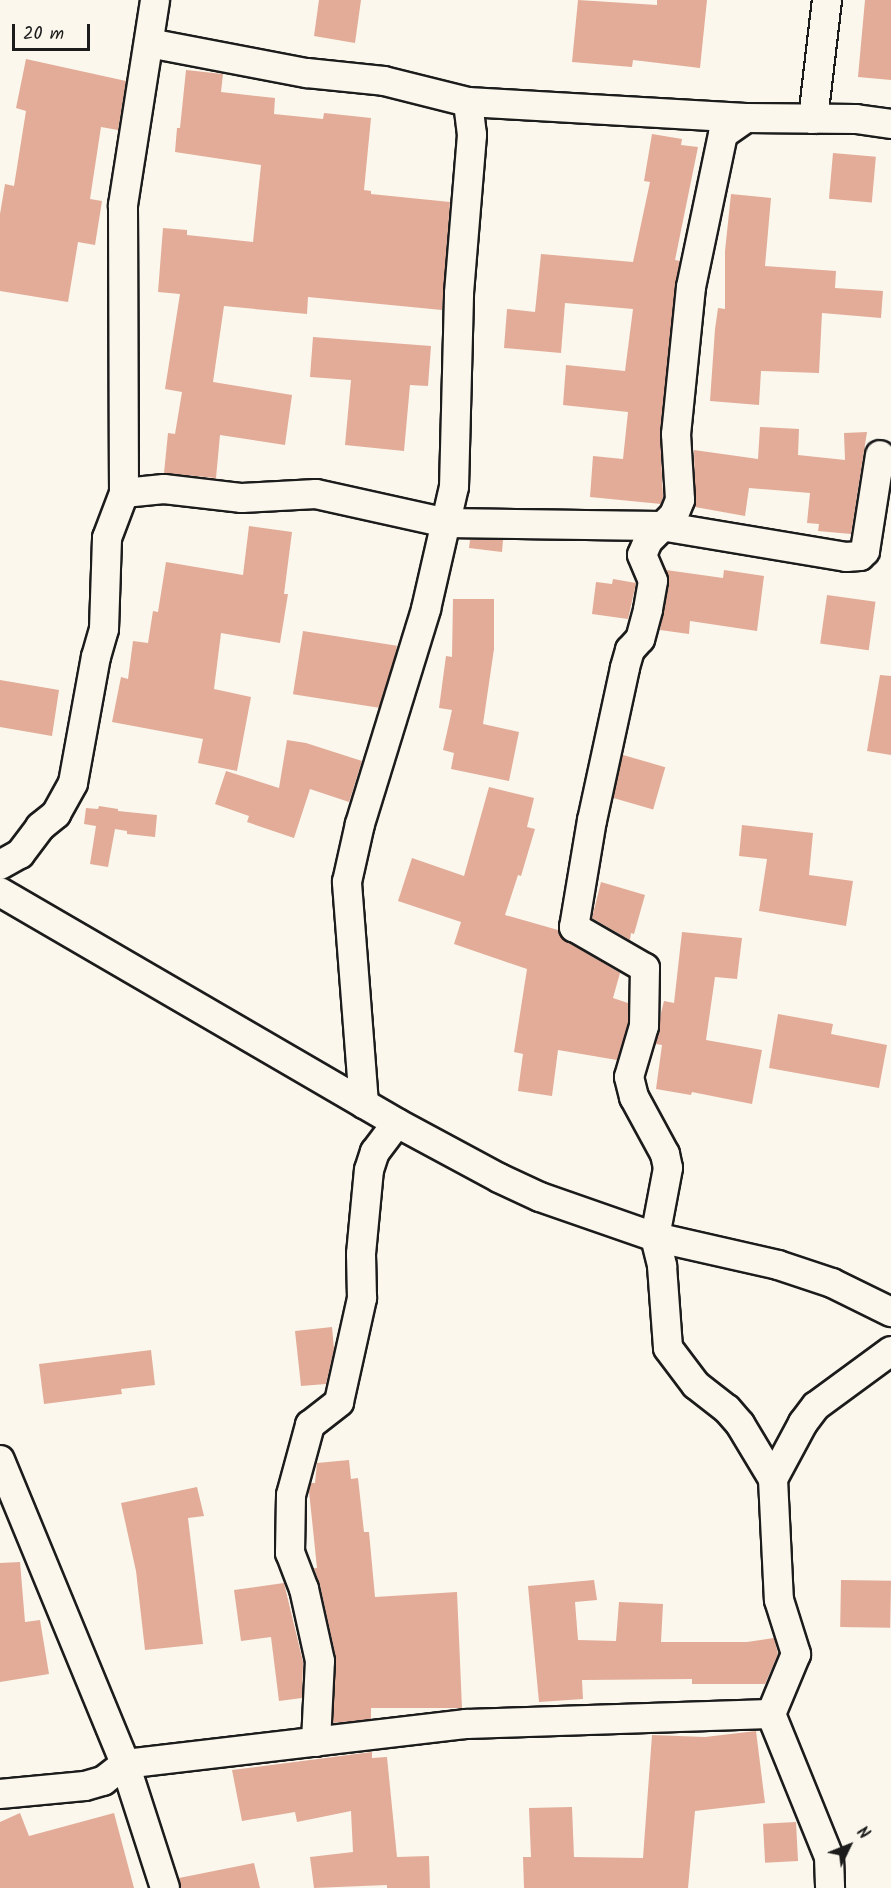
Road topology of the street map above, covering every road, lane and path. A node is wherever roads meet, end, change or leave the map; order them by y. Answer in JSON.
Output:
{"nodes":[{"id":1,"x":155,"y":0,"type":"edge"},
{"id":2,"x":827,"y":0,"type":"edge"},
{"id":3,"x":150,"y":43,"type":"junction"},
{"id":4,"x":468,"y":102,"type":"junction"},
{"id":5,"x":813,"y":119,"type":"junction"},
{"id":6,"x":891,"y":124,"type":"edge"},
{"id":7,"x":715,"y":125,"type":"junction"},
{"id":8,"x":880,"y":455,"type":"dead end"},
{"id":9,"x":124,"y":493,"type":"junction"},
{"id":10,"x":447,"y":524,"type":"junction"},
{"id":11,"x":661,"y":526,"type":"junction"},
{"id":12,"x":0,"y":865,"type":"edge"},
{"id":13,"x":0,"y":892,"type":"edge"},
{"id":14,"x":364,"y":1104,"type":"junction"},
{"id":15,"x":397,"y":1123,"type":"junction"},
{"id":16,"x":655,"y":1237,"type":"junction"},
{"id":17,"x":891,"y":1312,"type":"edge"},
{"id":18,"x":891,"y":1351,"type":"edge"},
{"id":19,"x":0,"y":1460,"type":"edge"},
{"id":20,"x":773,"y":1479,"type":"junction"},
{"id":21,"x":771,"y":1714,"type":"junction"},
{"id":22,"x":316,"y":1742,"type":"junction"},
{"id":23,"x":125,"y":1764,"type":"junction"},
{"id":24,"x":0,"y":1794,"type":"edge"},
{"id":25,"x":165,"y":1888,"type":"edge"},
{"id":26,"x":830,"y":1888,"type":"edge"}],
"edges":[{"from":1,"to":3,"type":"street"},
{"from":2,"to":5,"type":"street"},
{"from":3,"to":4,"type":"street"},
{"from":3,"to":9,"type":"street"},
{"from":4,"to":7,"type":"street"},
{"from":4,"to":10,"type":"street"},
{"from":5,"to":6,"type":"street"},
{"from":5,"to":7,"type":"street"},
{"from":7,"to":11,"type":"street"},
{"from":8,"to":11,"type":"street"},
{"from":9,"to":10,"type":"street"},
{"from":9,"to":12,"type":"street"},
{"from":10,"to":11,"type":"street"},
{"from":10,"to":14,"type":"street"},
{"from":11,"to":16,"type":"street"},
{"from":13,"to":14,"type":"street"},
{"from":14,"to":15,"type":"street"},
{"from":15,"to":16,"type":"street"},
{"from":15,"to":22,"type":"street"},
{"from":16,"to":17,"type":"street"},
{"from":16,"to":20,"type":"street"},
{"from":18,"to":20,"type":"street"},
{"from":19,"to":23,"type":"street"},
{"from":20,"to":21,"type":"street"},
{"from":21,"to":22,"type":"street"},
{"from":21,"to":26,"type":"street"},
{"from":22,"to":23,"type":"street"},
{"from":23,"to":24,"type":"street"},
{"from":23,"to":25,"type":"street"}]}
